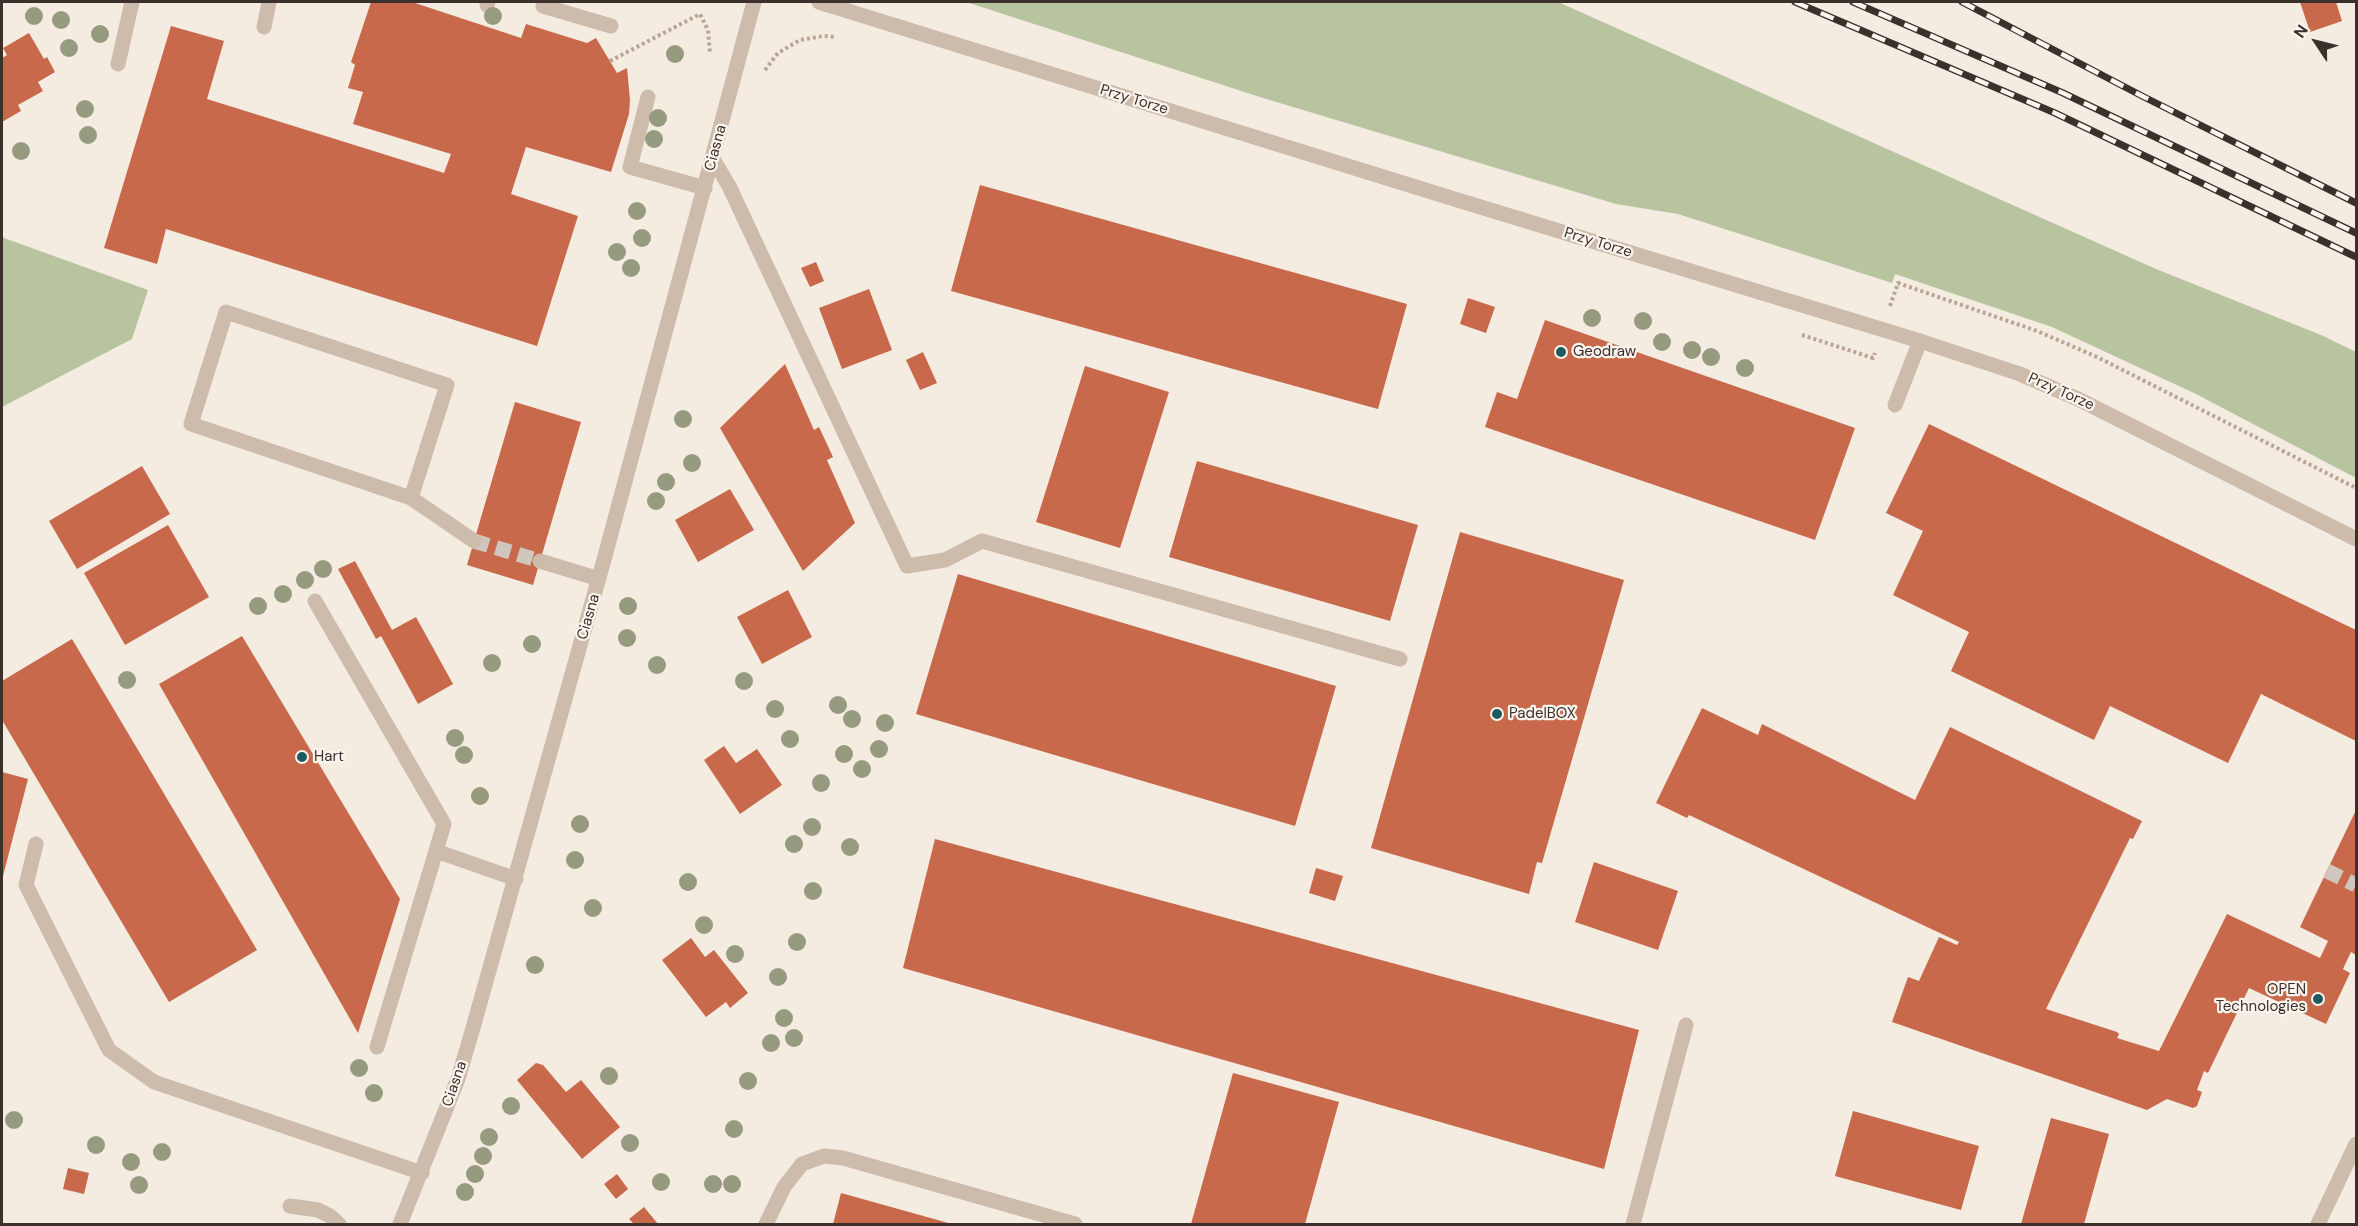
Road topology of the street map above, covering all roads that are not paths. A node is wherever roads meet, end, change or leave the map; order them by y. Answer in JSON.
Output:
{"nodes":[{"id":1,"x":132,"y":2,"type":"edge"},
{"id":2,"x":269,"y":2,"type":"edge"},
{"id":3,"x":544,"y":2,"type":"edge"},
{"id":4,"x":754,"y":2,"type":"edge"},
{"id":5,"x":819,"y":2,"type":"edge"},
{"id":6,"x":611,"y":26,"type":"dead end"},
{"id":7,"x":264,"y":27,"type":"dead end"},
{"id":8,"x":118,"y":64,"type":"dead end"},
{"id":9,"x":648,"y":97,"type":"dead end"},
{"id":10,"x":713,"y":159,"type":"junction"},
{"id":11,"x":705,"y":188,"type":"junction"},
{"id":12,"x":1920,"y":341,"type":"junction"},
{"id":13,"x":1895,"y":405,"type":"dead end"},
{"id":14,"x":411,"y":498,"type":"junction"},
{"id":15,"x":2356,"y":539,"type":"edge"},
{"id":16,"x":474,"y":541,"type":"tunnel mouth"},
{"id":17,"x":540,"y":561,"type":"tunnel mouth"},
{"id":18,"x":599,"y":579,"type":"junction"},
{"id":19,"x":315,"y":601,"type":"dead end"},
{"id":20,"x":1401,"y":658,"type":"dead end"},
{"id":21,"x":36,"y":844,"type":"dead end"},
{"id":22,"x":436,"y":851,"type":"junction"},
{"id":23,"x":516,"y":879,"type":"junction"},
{"id":24,"x":1686,"y":1025,"type":"dead end"},
{"id":25,"x":377,"y":1047,"type":"dead end"},
{"id":26,"x":2356,"y":1144,"type":"edge"},
{"id":27,"x":422,"y":1173,"type":"junction"},
{"id":28,"x":290,"y":1206,"type":"dead end"},
{"id":29,"x":339,"y":1224,"type":"edge"},
{"id":30,"x":400,"y":1224,"type":"edge"},
{"id":31,"x":766,"y":1224,"type":"edge"},
{"id":32,"x":1075,"y":1224,"type":"edge"},
{"id":33,"x":1633,"y":1224,"type":"edge"},
{"id":34,"x":2318,"y":1224,"type":"edge"}],
"edges":[{"from":1,"to":8,"type":"street"},
{"from":2,"to":7,"type":"street"},
{"from":3,"to":6,"type":"street"},
{"from":4,"to":10,"type":"street","name":"Ciasna"},
{"from":5,"to":12,"type":"street","name":"Przy Torze"},
{"from":9,"to":11,"type":"street"},
{"from":10,"to":11,"type":"street","name":"Ciasna"},
{"from":10,"to":20,"type":"street"},
{"from":11,"to":18,"type":"street","name":"Ciasna"},
{"from":12,"to":13,"type":"street"},
{"from":12,"to":15,"type":"street","name":"Przy Torze"},
{"from":14,"to":14,"type":"street"},
{"from":14,"to":16,"type":"street"},
{"from":17,"to":18,"type":"street"},
{"from":18,"to":23,"type":"street","name":"Ciasna"},
{"from":19,"to":22,"type":"street"},
{"from":21,"to":27,"type":"street"},
{"from":22,"to":23,"type":"street"},
{"from":22,"to":25,"type":"street"},
{"from":23,"to":27,"type":"street","name":"Ciasna"},
{"from":24,"to":33,"type":"street"},
{"from":26,"to":34,"type":"street"},
{"from":27,"to":30,"type":"street","name":"Ciasna"},
{"from":28,"to":29,"type":"street"},
{"from":31,"to":32,"type":"street"}]}
